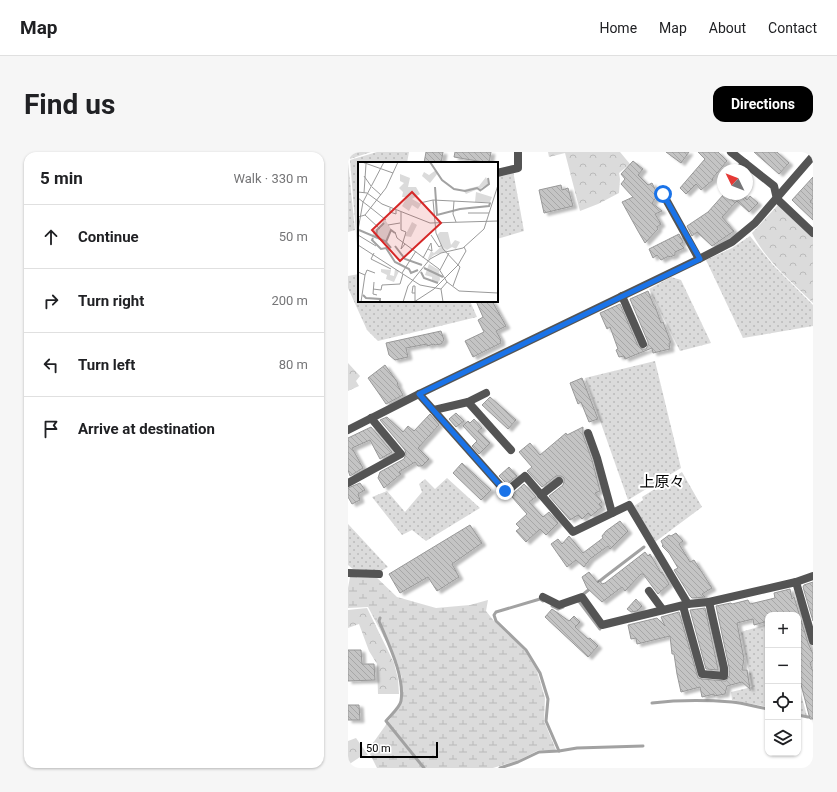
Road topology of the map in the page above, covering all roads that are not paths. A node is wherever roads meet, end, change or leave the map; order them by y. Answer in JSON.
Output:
{"nodes":[{"id":1,"x":518,"y":152,"type":"edge"},
{"id":2,"x":731,"y":152,"type":"edge"},
{"id":3,"x":813,"y":156,"type":"edge"},
{"id":4,"x":745,"y":163,"type":"joint"},
{"id":5,"x":498,"y":173,"type":"edge"},
{"id":6,"x":663,"y":194,"type":"dead end"},
{"id":7,"x":777,"y":199,"type":"junction"},
{"id":8,"x":813,"y":233,"type":"edge"},
{"id":9,"x":700,"y":259,"type":"junction"},
{"id":10,"x":622,"y":296,"type":"junction"},
{"id":11,"x":643,"y":344,"type":"dead end"},
{"id":12,"x":486,"y":393,"type":"dead end"},
{"id":13,"x":419,"y":394,"type":"junction"},
{"id":14,"x":468,"y":402,"type":"junction"},
{"id":15,"x":434,"y":410,"type":"junction"},
{"id":16,"x":371,"y":418,"type":"junction"},
{"id":17,"x":348,"y":430,"type":"edge"},
{"id":18,"x":588,"y":433,"type":"dead end"},
{"id":19,"x":511,"y":450,"type":"dead end"},
{"id":20,"x":559,"y":481,"type":"dead end"},
{"id":21,"x":348,"y":483,"type":"edge"},
{"id":22,"x":541,"y":495,"type":"junction"},
{"id":23,"x":612,"y":513,"type":"junction"},
{"id":24,"x":348,"y":573,"type":"edge"},
{"id":25,"x":379,"y":574,"type":"dead end"},
{"id":26,"x":813,"y":576,"type":"edge"},
{"id":27,"x":796,"y":582,"type":"junction"},
{"id":28,"x":648,"y":592,"type":"dead end"},
{"id":29,"x":543,"y":597,"type":"dead end"},
{"id":30,"x":709,"y":602,"type":"junction"},
{"id":31,"x":686,"y":605,"type":"junction"},
{"id":32,"x":663,"y":610,"type":"junction"},
{"id":33,"x":813,"y":641,"type":"edge"}],
"edges":[{"from":1,"to":5,"type":"street"},
{"from":2,"to":4,"type":"street"},
{"from":3,"to":7,"type":"street"},
{"from":4,"to":7,"type":"street"},
{"from":6,"to":9,"type":"street"},
{"from":7,"to":8,"type":"street"},
{"from":7,"to":9,"type":"street"},
{"from":9,"to":10,"type":"street"},
{"from":10,"to":11,"type":"street"},
{"from":10,"to":13,"type":"street"},
{"from":12,"to":14,"type":"street"},
{"from":13,"to":15,"type":"street"},
{"from":13,"to":16,"type":"street"},
{"from":14,"to":15,"type":"street"},
{"from":14,"to":19,"type":"street"},
{"from":15,"to":22,"type":"street"},
{"from":16,"to":17,"type":"street"},
{"from":16,"to":21,"type":"street"},
{"from":18,"to":23,"type":"street"},
{"from":20,"to":22,"type":"street"},
{"from":22,"to":23,"type":"street"},
{"from":23,"to":31,"type":"street"},
{"from":24,"to":25,"type":"street"},
{"from":26,"to":27,"type":"street"},
{"from":27,"to":30,"type":"street"},
{"from":27,"to":33,"type":"street"},
{"from":28,"to":32,"type":"street"},
{"from":29,"to":32,"type":"street"},
{"from":30,"to":31,"type":"street"},
{"from":30,"to":31,"type":"street"},
{"from":31,"to":32,"type":"street"}]}
